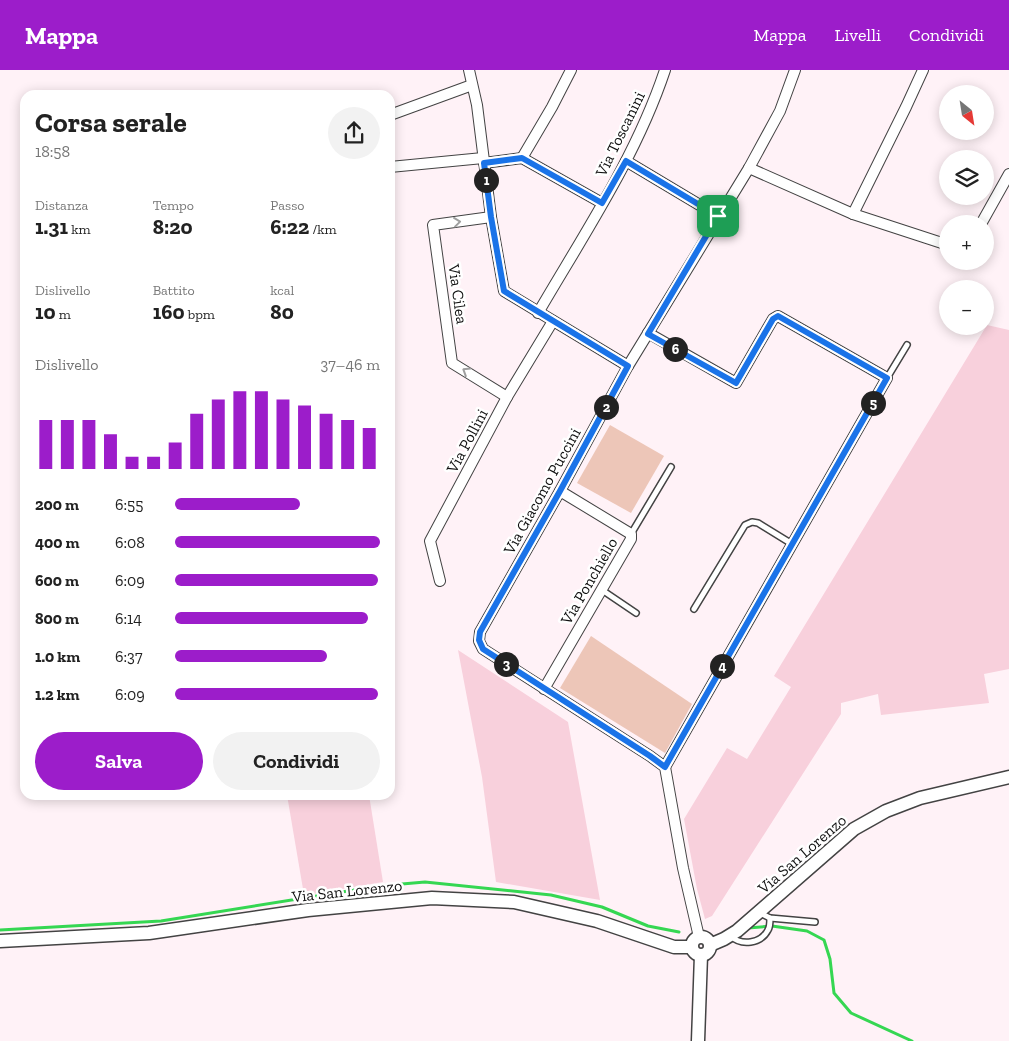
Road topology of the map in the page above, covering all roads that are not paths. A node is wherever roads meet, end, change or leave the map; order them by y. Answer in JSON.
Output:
{"nodes":[{"id":1,"x":469,"y":70,"type":"edge"},
{"id":2,"x":570,"y":70,"type":"edge"},
{"id":3,"x":665,"y":70,"type":"edge"},
{"id":4,"x":795,"y":70,"type":"edge"},
{"id":5,"x":923,"y":70,"type":"edge"},
{"id":6,"x":472,"y":85,"type":"junction"},
{"id":7,"x":395,"y":113,"type":"edge"},
{"id":8,"x":522,"y":158,"type":"junction"},
{"id":9,"x":483,"y":161,"type":"junction"},
{"id":10,"x":626,"y":161,"type":"junction"},
{"id":11,"x":395,"y":167,"type":"edge"},
{"id":12,"x":748,"y":168,"type":"junction"},
{"id":13,"x":1009,"y":174,"type":"edge"},
{"id":14,"x":602,"y":203,"type":"junction"},
{"id":15,"x":853,"y":214,"type":"junction"},
{"id":16,"x":986,"y":215,"type":"edge"},
{"id":17,"x":718,"y":216,"type":"junction"},
{"id":18,"x":491,"y":217,"type":"junction"},
{"id":19,"x":939,"y":241,"type":"edge"},
{"id":20,"x":538,"y":313,"type":"junction"},
{"id":21,"x":553,"y":321,"type":"junction"},
{"id":22,"x":648,"y":334,"type":"junction"},
{"id":23,"x":907,"y":345,"type":"dead end"},
{"id":24,"x":628,"y":366,"type":"junction"},
{"id":25,"x":887,"y":378,"type":"junction"},
{"id":26,"x":507,"y":397,"type":"junction"},
{"id":27,"x":671,"y":467,"type":"dead end"},
{"id":28,"x":560,"y":491,"type":"junction"},
{"id":29,"x":631,"y":534,"type":"junction"},
{"id":30,"x":792,"y":544,"type":"junction"},
{"id":31,"x":440,"y":582,"type":"dead end"},
{"id":32,"x":602,"y":590,"type":"junction"},
{"id":33,"x":694,"y":609,"type":"dead end"},
{"id":34,"x":636,"y":613,"type":"dead end"},
{"id":35,"x":544,"y":689,"type":"junction"},
{"id":36,"x":665,"y":767,"type":"junction"},
{"id":37,"x":1009,"y":777,"type":"edge"},
{"id":38,"x":766,"y":918,"type":"junction"},
{"id":39,"x":815,"y":922,"type":"dead end"},
{"id":40,"x":731,"y":936,"type":"junction"},
{"id":41,"x":0,"y":941,"type":"edge"},
{"id":42,"x":698,"y":946,"type":"junction"},
{"id":43,"x":698,"y":1041,"type":"edge"}],
"edges":[{"from":1,"to":6,"type":"street"},
{"from":2,"to":8,"type":"street"},
{"from":3,"to":10,"type":"street","name":"Via Toscanini"},
{"from":4,"to":12,"type":"street","name":"Via Giacomo Puccini"},
{"from":5,"to":15,"type":"street"},
{"from":6,"to":7,"type":"street"},
{"from":6,"to":9,"type":"street"},
{"from":8,"to":9,"type":"street"},
{"from":8,"to":14,"type":"street"},
{"from":9,"to":11,"type":"street"},
{"from":9,"to":18,"type":"street"},
{"from":10,"to":14,"type":"street","name":"Via Toscanini"},
{"from":10,"to":17,"type":"street"},
{"from":12,"to":15,"type":"street"},
{"from":12,"to":17,"type":"street","name":"Via Giacomo Puccini"},
{"from":13,"to":16,"type":"street"},
{"from":14,"to":20,"type":"street","name":"Via Toscanini"},
{"from":15,"to":19,"type":"street"},
{"from":17,"to":22,"type":"street","name":"Via Giacomo Puccini"},
{"from":18,"to":20,"type":"street"},
{"from":26,"to":18,"type":"street","name":"Via Cilea","one_way":true},
{"from":20,"to":21,"type":"street"},
{"from":21,"to":24,"type":"street"},
{"from":21,"to":26,"type":"street","name":"Via Pollini"},
{"from":22,"to":24,"type":"street","name":"Via Giacomo Puccini"},
{"from":22,"to":25,"type":"street"},
{"from":23,"to":25,"type":"lane"},
{"from":24,"to":28,"type":"street","name":"Via Giacomo Puccini"},
{"from":25,"to":30,"type":"street"},
{"from":26,"to":31,"type":"street","name":"Via Pollini"},
{"from":27,"to":29,"type":"lane"},
{"from":28,"to":29,"type":"street","name":"Via Ponchiello"},
{"from":28,"to":35,"type":"street","name":"Via Giacomo Puccini"},
{"from":29,"to":32,"type":"street","name":"Via Ponchiello"},
{"from":30,"to":33,"type":"lane"},
{"from":30,"to":36,"type":"street"},
{"from":32,"to":34,"type":"lane"},
{"from":32,"to":35,"type":"street","name":"Via Ponchiello"},
{"from":35,"to":36,"type":"street"},
{"from":36,"to":42,"type":"street"},
{"from":37,"to":38,"type":"street","name":"Via San Lorenzo"},
{"from":38,"to":39,"type":"lane"},
{"from":38,"to":40,"type":"street","name":"Via San Lorenzo"},
{"from":38,"to":40,"type":"lane"},
{"from":40,"to":42,"type":"street","name":"Via San Lorenzo"},
{"from":41,"to":42,"type":"street","name":"Via San Lorenzo"},
{"from":42,"to":43,"type":"street"}]}
